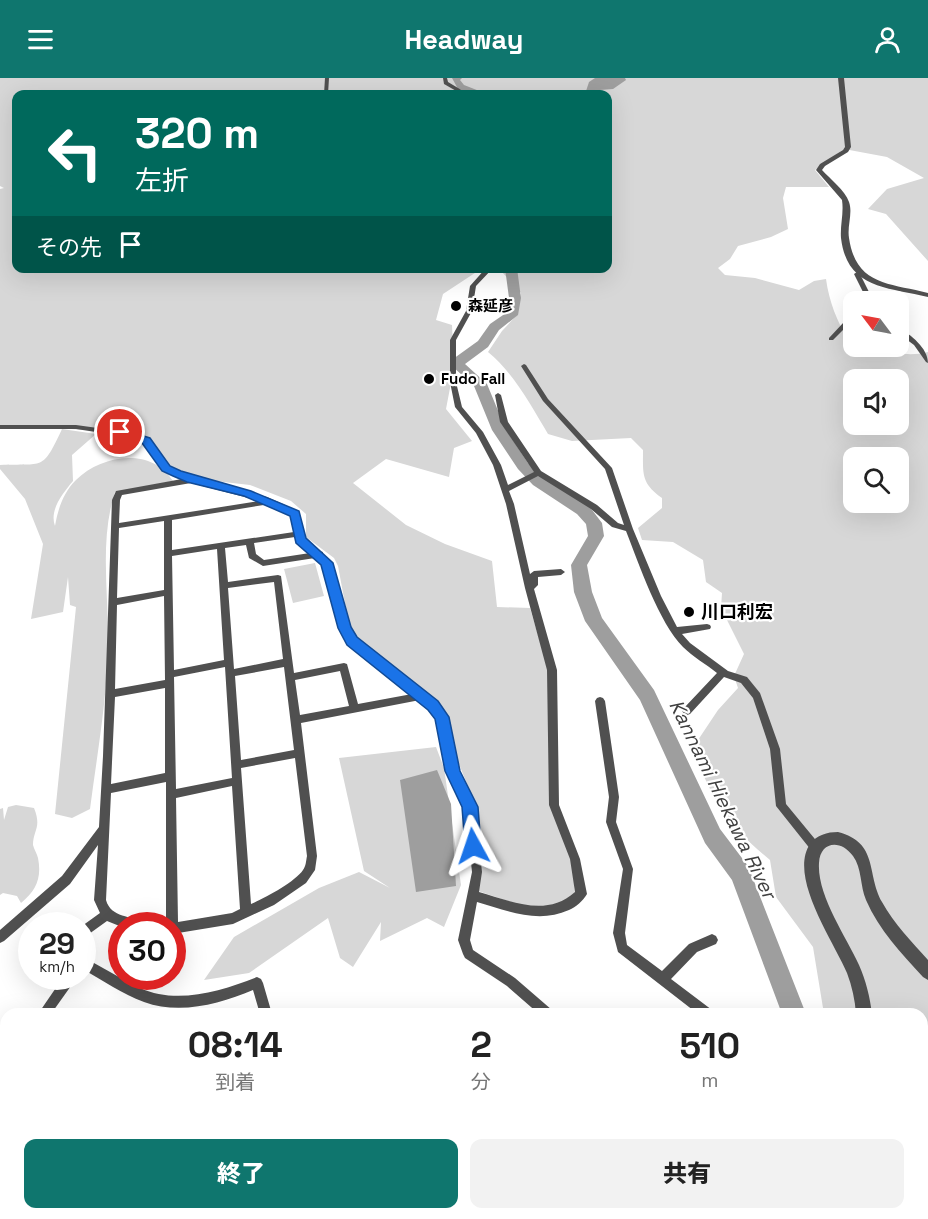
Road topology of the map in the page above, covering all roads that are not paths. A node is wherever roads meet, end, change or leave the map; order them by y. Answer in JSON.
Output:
{"nodes":[{"id":1,"x":445,"y":78,"type":"edge"},
{"id":2,"x":841,"y":78,"type":"edge"},
{"id":3,"x":457,"y":90,"type":"edge"},
{"id":4,"x":485,"y":273,"type":"edge"},
{"id":5,"x":857,"y":274,"type":"junction"},
{"id":6,"x":866,"y":291,"type":"edge"},
{"id":7,"x":928,"y":295,"type":"edge"},
{"id":8,"x":843,"y":327,"type":"edge"},
{"id":9,"x":909,"y":338,"type":"edge"},
{"id":10,"x":831,"y":339,"type":"dead end"},
{"id":11,"x":928,"y":361,"type":"edge"},
{"id":12,"x":524,"y":366,"type":"dead end"},
{"id":13,"x":498,"y":395,"type":"dead end"},
{"id":14,"x":0,"y":427,"type":"edge"},
{"id":15,"x":538,"y":473,"type":"junction"},
{"id":16,"x":191,"y":480,"type":"junction"},
{"id":17,"x":505,"y":490,"type":"junction"},
{"id":18,"x":269,"y":502,"type":"junction"},
{"id":19,"x":168,"y":518,"type":"junction"},
{"id":20,"x":117,"y":526,"type":"junction"},
{"id":21,"x":629,"y":529,"type":"junction"},
{"id":22,"x":298,"y":534,"type":"junction"},
{"id":23,"x":249,"y":541,"type":"junction"},
{"id":24,"x":221,"y":545,"type":"junction"},
{"id":25,"x":170,"y":553,"type":"junction"},
{"id":26,"x":320,"y":554,"type":"junction"},
{"id":27,"x":561,"y":572,"type":"dead end"},
{"id":28,"x":224,"y":586,"type":"junction"},
{"id":29,"x":529,"y":588,"type":"junction"},
{"id":30,"x":169,"y":592,"type":"junction"},
{"id":31,"x":113,"y":602,"type":"junction"},
{"id":32,"x":707,"y":627,"type":"dead end"},
{"id":33,"x":675,"y":631,"type":"junction"},
{"id":34,"x":289,"y":662,"type":"junction"},
{"id":35,"x":230,"y":668,"type":"junction"},
{"id":36,"x":723,"y":672,"type":"junction"},
{"id":37,"x":290,"y":677,"type":"junction"},
{"id":38,"x":170,"y":678,"type":"junction"},
{"id":39,"x":110,"y":694,"type":"junction"},
{"id":40,"x":421,"y":696,"type":"junction"},
{"id":41,"x":600,"y":701,"type":"dead end"},
{"id":42,"x":354,"y":709,"type":"junction"},
{"id":43,"x":687,"y":711,"type":"dead end"},
{"id":44,"x":295,"y":720,"type":"junction"},
{"id":45,"x":300,"y":753,"type":"junction"},
{"id":46,"x":236,"y":765,"type":"junction"},
{"id":47,"x":171,"y":776,"type":"junction"},
{"id":48,"x":237,"y":781,"type":"junction"},
{"id":49,"x":106,"y":790,"type":"junction"},
{"id":50,"x":171,"y":794,"type":"junction"},
{"id":51,"x":104,"y":828,"type":"junction"},
{"id":52,"x":815,"y":847,"type":"junction"},
{"id":53,"x":474,"y":897,"type":"junction"},
{"id":54,"x":172,"y":912,"type":"edge"},
{"id":55,"x":246,"y":912,"type":"junction"},
{"id":56,"x":106,"y":915,"type":"joint"},
{"id":57,"x":96,"y":923,"type":"edge"},
{"id":58,"x":186,"y":926,"type":"edge"},
{"id":59,"x":0,"y":937,"type":"edge"},
{"id":60,"x":712,"y":940,"type":"dead end"},
{"id":61,"x":96,"y":970,"type":"edge"},
{"id":62,"x":928,"y":972,"type":"edge"},
{"id":63,"x":662,"y":980,"type":"junction"},
{"id":64,"x":62,"y":990,"type":"edge"},
{"id":65,"x":48,"y":1008,"type":"edge"},
{"id":66,"x":264,"y":1008,"type":"edge"},
{"id":67,"x":541,"y":1008,"type":"edge"},
{"id":68,"x":700,"y":1008,"type":"edge"},
{"id":69,"x":863,"y":1008,"type":"edge"}],
"edges":[{"from":1,"to":3,"type":"street"},
{"from":2,"to":5,"type":"street"},
{"from":4,"to":17,"type":"street"},
{"from":5,"to":6,"type":"street"},
{"from":5,"to":7,"type":"street"},
{"from":8,"to":10,"type":"street"},
{"from":9,"to":11,"type":"street"},
{"from":12,"to":21,"type":"street"},
{"from":13,"to":15,"type":"street"},
{"from":14,"to":16,"type":"street"},
{"from":15,"to":17,"type":"street"},
{"from":15,"to":21,"type":"street"},
{"from":16,"to":18,"type":"street"},
{"from":16,"to":20,"type":"street"},
{"from":17,"to":29,"type":"street"},
{"from":18,"to":19,"type":"street"},
{"from":18,"to":22,"type":"street"},
{"from":19,"to":20,"type":"street"},
{"from":19,"to":25,"type":"street"},
{"from":20,"to":31,"type":"street"},
{"from":21,"to":33,"type":"street"},
{"from":22,"to":23,"type":"street"},
{"from":22,"to":26,"type":"street"},
{"from":23,"to":24,"type":"street"},
{"from":23,"to":26,"type":"street"},
{"from":24,"to":25,"type":"street"},
{"from":24,"to":28,"type":"street"},
{"from":25,"to":30,"type":"street"},
{"from":26,"to":40,"type":"street"},
{"from":27,"to":29,"type":"street"},
{"from":28,"to":34,"type":"street"},
{"from":28,"to":35,"type":"street"},
{"from":29,"to":53,"type":"street"},
{"from":30,"to":31,"type":"street"},
{"from":30,"to":38,"type":"street"},
{"from":31,"to":39,"type":"street"},
{"from":32,"to":33,"type":"street"},
{"from":33,"to":36,"type":"street"},
{"from":34,"to":35,"type":"street"},
{"from":34,"to":37,"type":"street"},
{"from":35,"to":38,"type":"street"},
{"from":35,"to":46,"type":"street"},
{"from":36,"to":43,"type":"street"},
{"from":36,"to":52,"type":"street"},
{"from":37,"to":42,"type":"street"},
{"from":37,"to":44,"type":"street"},
{"from":38,"to":39,"type":"street"},
{"from":38,"to":47,"type":"street"},
{"from":39,"to":49,"type":"street"},
{"from":40,"to":42,"type":"street"},
{"from":40,"to":53,"type":"street"},
{"from":41,"to":63,"type":"street"},
{"from":42,"to":44,"type":"street"},
{"from":44,"to":45,"type":"street"},
{"from":45,"to":46,"type":"street"},
{"from":45,"to":55,"type":"street"},
{"from":46,"to":48,"type":"street"},
{"from":47,"to":49,"type":"street"},
{"from":47,"to":50,"type":"street"},
{"from":48,"to":50,"type":"street"},
{"from":48,"to":55,"type":"street"},
{"from":49,"to":51,"type":"street"},
{"from":50,"to":54,"type":"street"},
{"from":51,"to":56,"type":"street"},
{"from":51,"to":59,"type":"street"},
{"from":52,"to":62,"type":"street"},
{"from":52,"to":69,"type":"street"},
{"from":53,"to":67,"type":"street"},
{"from":55,"to":58,"type":"street"},
{"from":56,"to":57,"type":"street"},
{"from":60,"to":63,"type":"street"},
{"from":61,"to":66,"type":"street"},
{"from":63,"to":68,"type":"street"},
{"from":64,"to":65,"type":"street"}]}
